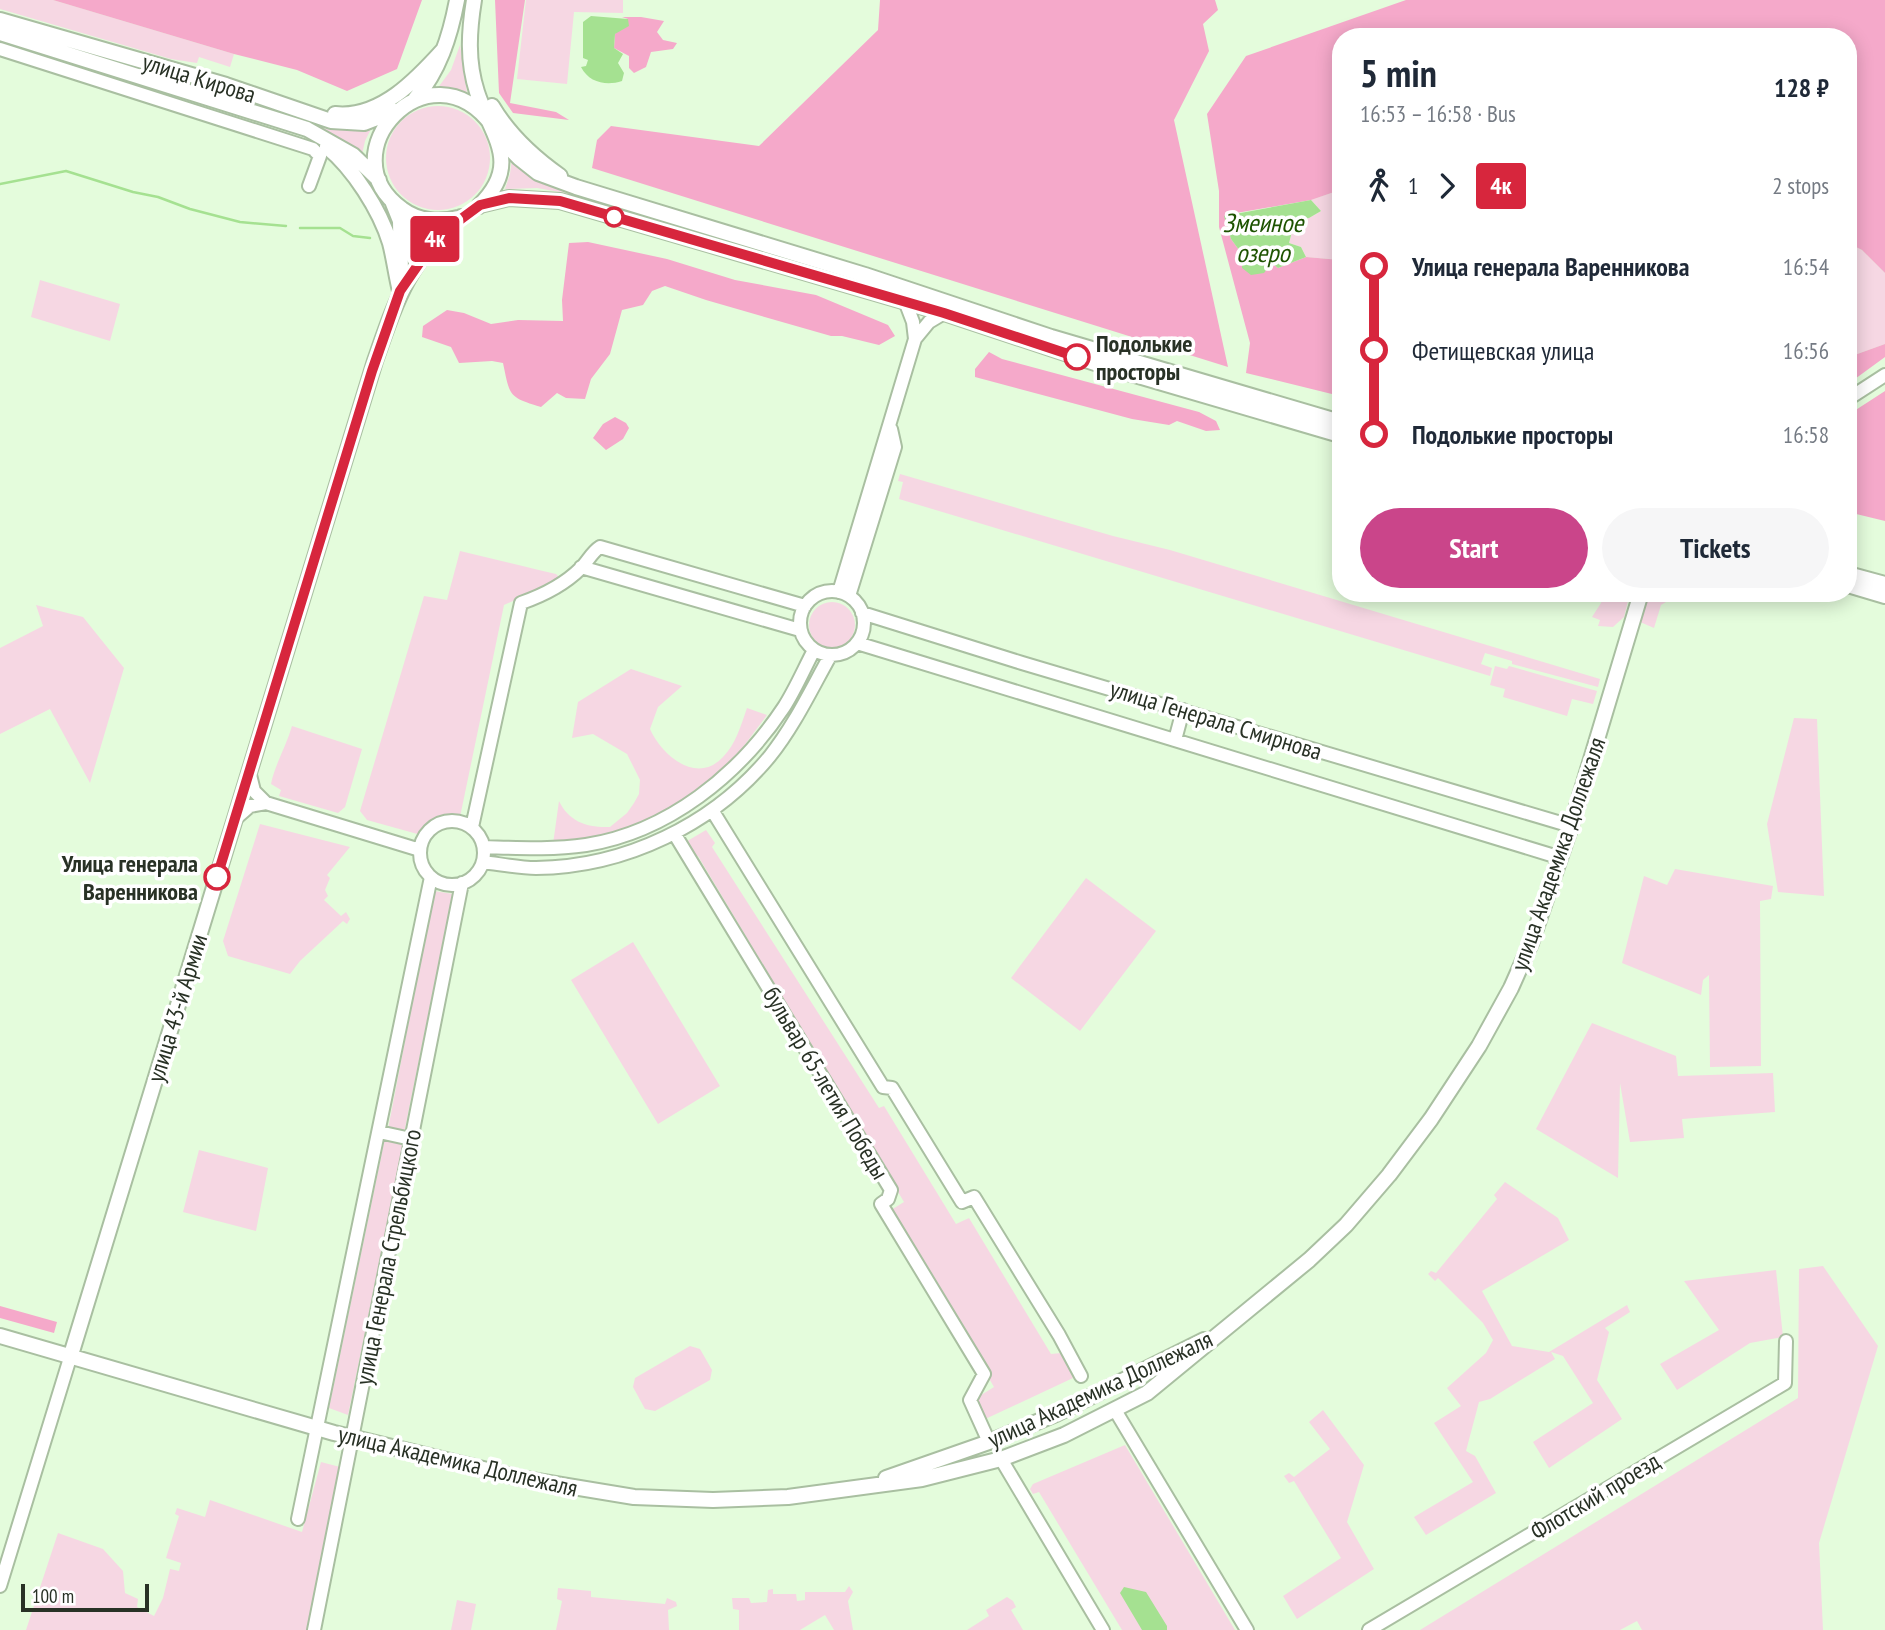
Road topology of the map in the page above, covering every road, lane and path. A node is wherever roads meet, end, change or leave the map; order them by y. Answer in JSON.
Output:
{"nodes":[{"id":1,"x":457,"y":0,"type":"edge"},
{"id":2,"x":474,"y":0,"type":"edge"},
{"id":3,"x":0,"y":20,"type":"edge"},
{"id":4,"x":0,"y":33,"type":"edge"},
{"id":5,"x":0,"y":41,"type":"edge"},
{"id":6,"x":443,"y":48,"type":"junction"},
{"id":7,"x":0,"y":49,"type":"edge"},
{"id":8,"x":90,"y":60,"type":"junction"},
{"id":9,"x":472,"y":66,"type":"junction"},
{"id":10,"x":415,"y":99,"type":"junction"},
{"id":11,"x":243,"y":108,"type":"junction"},
{"id":12,"x":295,"y":109,"type":"junction"},
{"id":13,"x":397,"y":111,"type":"junction"},
{"id":14,"x":494,"y":130,"type":"junction"},
{"id":15,"x":380,"y":181,"type":"junction"},
{"id":16,"x":309,"y":186,"type":"dead end"},
{"id":17,"x":576,"y":187,"type":"junction"},
{"id":18,"x":391,"y":200,"type":"junction"},
{"id":19,"x":480,"y":205,"type":"junction"},
{"id":20,"x":461,"y":217,"type":"junction"},
{"id":21,"x":400,"y":291,"type":"junction"},
{"id":22,"x":905,"y":301,"type":"junction"},
{"id":23,"x":944,"y":313,"type":"junction"},
{"id":24,"x":915,"y":339,"type":"junction"},
{"id":25,"x":1885,"y":375,"type":"edge"},
{"id":26,"x":1857,"y":393,"type":"edge"},
{"id":27,"x":1332,"y":420,"type":"edge"},
{"id":28,"x":1332,"y":433,"type":"edge"},
{"id":29,"x":581,"y":568,"type":"junction"},
{"id":30,"x":1857,"y":576,"type":"edge"},
{"id":31,"x":1885,"y":584,"type":"edge"},
{"id":32,"x":1857,"y":588,"type":"edge"},
{"id":33,"x":844,"y":594,"type":"junction"},
{"id":34,"x":1885,"y":596,"type":"edge"},
{"id":35,"x":1636,"y":602,"type":"edge"},
{"id":36,"x":805,"y":607,"type":"junction"},
{"id":37,"x":862,"y":613,"type":"junction"},
{"id":38,"x":800,"y":630,"type":"junction"},
{"id":39,"x":857,"y":643,"type":"junction"},
{"id":40,"x":814,"y":650,"type":"junction"},
{"id":41,"x":830,"y":656,"type":"junction"},
{"id":42,"x":1183,"y":710,"type":"junction"},
{"id":43,"x":1175,"y":740,"type":"junction"},
{"id":44,"x":249,"y":771,"type":"junction"},
{"id":45,"x":728,"y":774,"type":"junction"},
{"id":46,"x":740,"y":786,"type":"junction"},
{"id":47,"x":266,"y":803,"type":"junction"},
{"id":48,"x":712,"y":810,"type":"junction"},
{"id":49,"x":234,"y":820,"type":"junction"},
{"id":50,"x":1571,"y":826,"type":"junction"},
{"id":51,"x":472,"y":827,"type":"junction"},
{"id":52,"x":632,"y":831,"type":"junction"},
{"id":53,"x":674,"y":833,"type":"junction"},
{"id":54,"x":484,"y":847,"type":"junction"},
{"id":55,"x":640,"y":848,"type":"junction"},
{"id":56,"x":420,"y":850,"type":"junction"},
{"id":57,"x":1561,"y":858,"type":"junction"},
{"id":58,"x":483,"y":862,"type":"junction"},
{"id":59,"x":431,"y":877,"type":"junction"},
{"id":60,"x":462,"y":883,"type":"junction"},
{"id":61,"x":379,"y":1132,"type":"junction"},
{"id":62,"x":411,"y":1139,"type":"junction"},
{"id":63,"x":80,"y":1325,"type":"junction"},
{"id":64,"x":1226,"y":1330,"type":"junction"},
{"id":65,"x":0,"y":1336,"type":"edge"},
{"id":66,"x":1786,"y":1341,"type":"dead end"},
{"id":67,"x":45,"y":1350,"type":"junction"},
{"id":68,"x":70,"y":1358,"type":"junction"},
{"id":69,"x":1141,"y":1371,"type":"junction"},
{"id":70,"x":1081,"y":1376,"type":"dead end"},
{"id":71,"x":1147,"y":1393,"type":"junction"},
{"id":72,"x":1115,"y":1410,"type":"junction"},
{"id":73,"x":317,"y":1429,"type":"junction"},
{"id":74,"x":352,"y":1438,"type":"junction"},
{"id":75,"x":989,"y":1442,"type":"junction"},
{"id":76,"x":951,"y":1455,"type":"junction"},
{"id":77,"x":1001,"y":1459,"type":"junction"},
{"id":78,"x":958,"y":1472,"type":"junction"},
{"id":79,"x":855,"y":1488,"type":"junction"},
{"id":80,"x":299,"y":1519,"type":"dead end"},
{"id":81,"x":0,"y":1586,"type":"edge"},
{"id":82,"x":314,"y":1630,"type":"edge"},
{"id":83,"x":1103,"y":1630,"type":"edge"},
{"id":84,"x":1247,"y":1630,"type":"edge"},
{"id":85,"x":1369,"y":1630,"type":"edge"}],
"edges":[{"from":1,"to":6,"type":"main road"},
{"from":2,"to":9,"type":"main road"},
{"from":3,"to":12,"type":"main road","name":"улица Кирова"},
{"from":4,"to":8,"type":"main road","name":"улица Кирова"},
{"from":5,"to":8,"type":"street"},
{"from":6,"to":10,"type":"main road"},
{"from":6,"to":12,"type":"main road"},
{"from":7,"to":16,"type":"street"},
{"from":8,"to":11,"type":"main road","name":"улица Кирова"},
{"from":9,"to":14,"type":"main road"},
{"from":9,"to":17,"type":"main road"},
{"from":10,"to":13,"type":"main road"},
{"from":10,"to":14,"type":"main road"},
{"from":11,"to":15,"type":"main road","name":"улица Кирова"},
{"from":11,"to":21,"type":"main road"},
{"from":12,"to":13,"type":"main road","name":"улица Кирова"},
{"from":13,"to":15,"type":"main road"},
{"from":14,"to":17,"type":"main road"},
{"from":14,"to":19,"type":"main road"},
{"from":15,"to":18,"type":"main road"},
{"from":17,"to":27,"type":"main road"},
{"from":18,"to":20,"type":"main road"},
{"from":18,"to":21,"type":"main road","name":"улица 43-й Армии"},
{"from":19,"to":20,"type":"main road"},
{"from":19,"to":22,"type":"main road"},
{"from":20,"to":21,"type":"main road","name":"улица 43-й Армии"},
{"from":21,"to":44,"type":"main road","name":"улица 43-й Армии"},
{"from":22,"to":23,"type":"main road"},
{"from":22,"to":24,"type":"street"},
{"from":23,"to":24,"type":"street"},
{"from":23,"to":28,"type":"main road"},
{"from":24,"to":33,"type":"street"},
{"from":25,"to":26,"type":"street"},
{"from":29,"to":36,"type":"street"},
{"from":29,"to":38,"type":"street"},
{"from":29,"to":51,"type":"street"},
{"from":30,"to":31,"type":"main road"},
{"from":32,"to":34,"type":"main road"},
{"from":33,"to":36,"type":"street"},
{"from":33,"to":37,"type":"street"},
{"from":35,"to":50,"type":"main road","name":"улица Академика Доллежаля"},
{"from":36,"to":38,"type":"street"},
{"from":37,"to":39,"type":"street"},
{"from":37,"to":42,"type":"street","name":"улица Генерала Смирнова"},
{"from":38,"to":40,"type":"street"},
{"from":39,"to":41,"type":"street"},
{"from":39,"to":43,"type":"street","name":"улица Генерала Смирнова"},
{"from":40,"to":41,"type":"street"},
{"from":40,"to":45,"type":"street"},
{"from":41,"to":46,"type":"street"},
{"from":42,"to":43,"type":"street"},
{"from":42,"to":50,"type":"street","name":"улица Генерала Смирнова"},
{"from":43,"to":57,"type":"street","name":"улица Генерала Смирнова"},
{"from":44,"to":47,"type":"street"},
{"from":44,"to":49,"type":"main road","name":"улица 43-й Армии"},
{"from":45,"to":46,"type":"street"},
{"from":45,"to":52,"type":"street"},
{"from":46,"to":48,"type":"street"},
{"from":47,"to":49,"type":"street"},
{"from":47,"to":56,"type":"street"},
{"from":48,"to":53,"type":"street"},
{"from":48,"to":70,"type":"street","name":"бульвар 65-летия Победы"},
{"from":49,"to":63,"type":"main road","name":"улица 43-й Армии"},
{"from":50,"to":57,"type":"main road","name":"улица Академика Доллежаля"},
{"from":51,"to":54,"type":"street"},
{"from":51,"to":56,"type":"street"},
{"from":52,"to":54,"type":"street"},
{"from":52,"to":55,"type":"street"},
{"from":53,"to":55,"type":"street"},
{"from":53,"to":75,"type":"street","name":"бульвар 65-летия Победы"},
{"from":54,"to":58,"type":"street"},
{"from":55,"to":58,"type":"street"},
{"from":56,"to":59,"type":"street"},
{"from":57,"to":64,"type":"main road","name":"улица Академика Доллежаля"},
{"from":58,"to":60,"type":"street"},
{"from":59,"to":60,"type":"street"},
{"from":59,"to":61,"type":"street","name":"улица Генерала Стрельбицкого"},
{"from":60,"to":62,"type":"street","name":"улица Генерала Стрельбицкого"},
{"from":61,"to":62,"type":"street"},
{"from":61,"to":73,"type":"street","name":"улица Генерала Стрельбицкого"},
{"from":62,"to":74,"type":"street","name":"улица Генерала Стрельбицкого"},
{"from":63,"to":67,"type":"main road"},
{"from":63,"to":68,"type":"main road","name":"улица 43-й Армии"},
{"from":64,"to":69,"type":"main road","name":"улица Академика Доллежаля"},
{"from":64,"to":71,"type":"main road","name":"улица Академика Доллежаля"},
{"from":65,"to":67,"type":"main road","name":"улица Академика Доллежаля"},
{"from":66,"to":85,"type":"street","name":"Флотский проезд"},
{"from":67,"to":68,"type":"main road","name":"улица Академика Доллежаля"},
{"from":68,"to":73,"type":"main road","name":"улица Академика Доллежаля"},
{"from":68,"to":81,"type":"street","name":"улица 43-й Армии"},
{"from":69,"to":71,"type":"main road"},
{"from":69,"to":75,"type":"main road","name":"улица Академика Доллежаля"},
{"from":71,"to":72,"type":"main road","name":"улица Академика Доллежаля"},
{"from":72,"to":77,"type":"main road","name":"улица Академика Доллежаля"},
{"from":72,"to":84,"type":"street"},
{"from":73,"to":74,"type":"main road","name":"улица Академика Доллежаля"},
{"from":73,"to":80,"type":"street","name":"улица Генерала Стрельбицкого"},
{"from":74,"to":79,"type":"main road","name":"улица Академика Доллежаля"},
{"from":74,"to":82,"type":"street","name":"улица Генерала Стрельбицкого"},
{"from":75,"to":76,"type":"main road","name":"улица Академика Доллежаля"},
{"from":76,"to":78,"type":"main road"},
{"from":76,"to":79,"type":"main road","name":"улица Академика Доллежаля"},
{"from":77,"to":78,"type":"main road","name":"улица Академика Доллежаля"},
{"from":77,"to":83,"type":"street"},
{"from":78,"to":79,"type":"main road","name":"улица Академика Доллежаля"}]}
